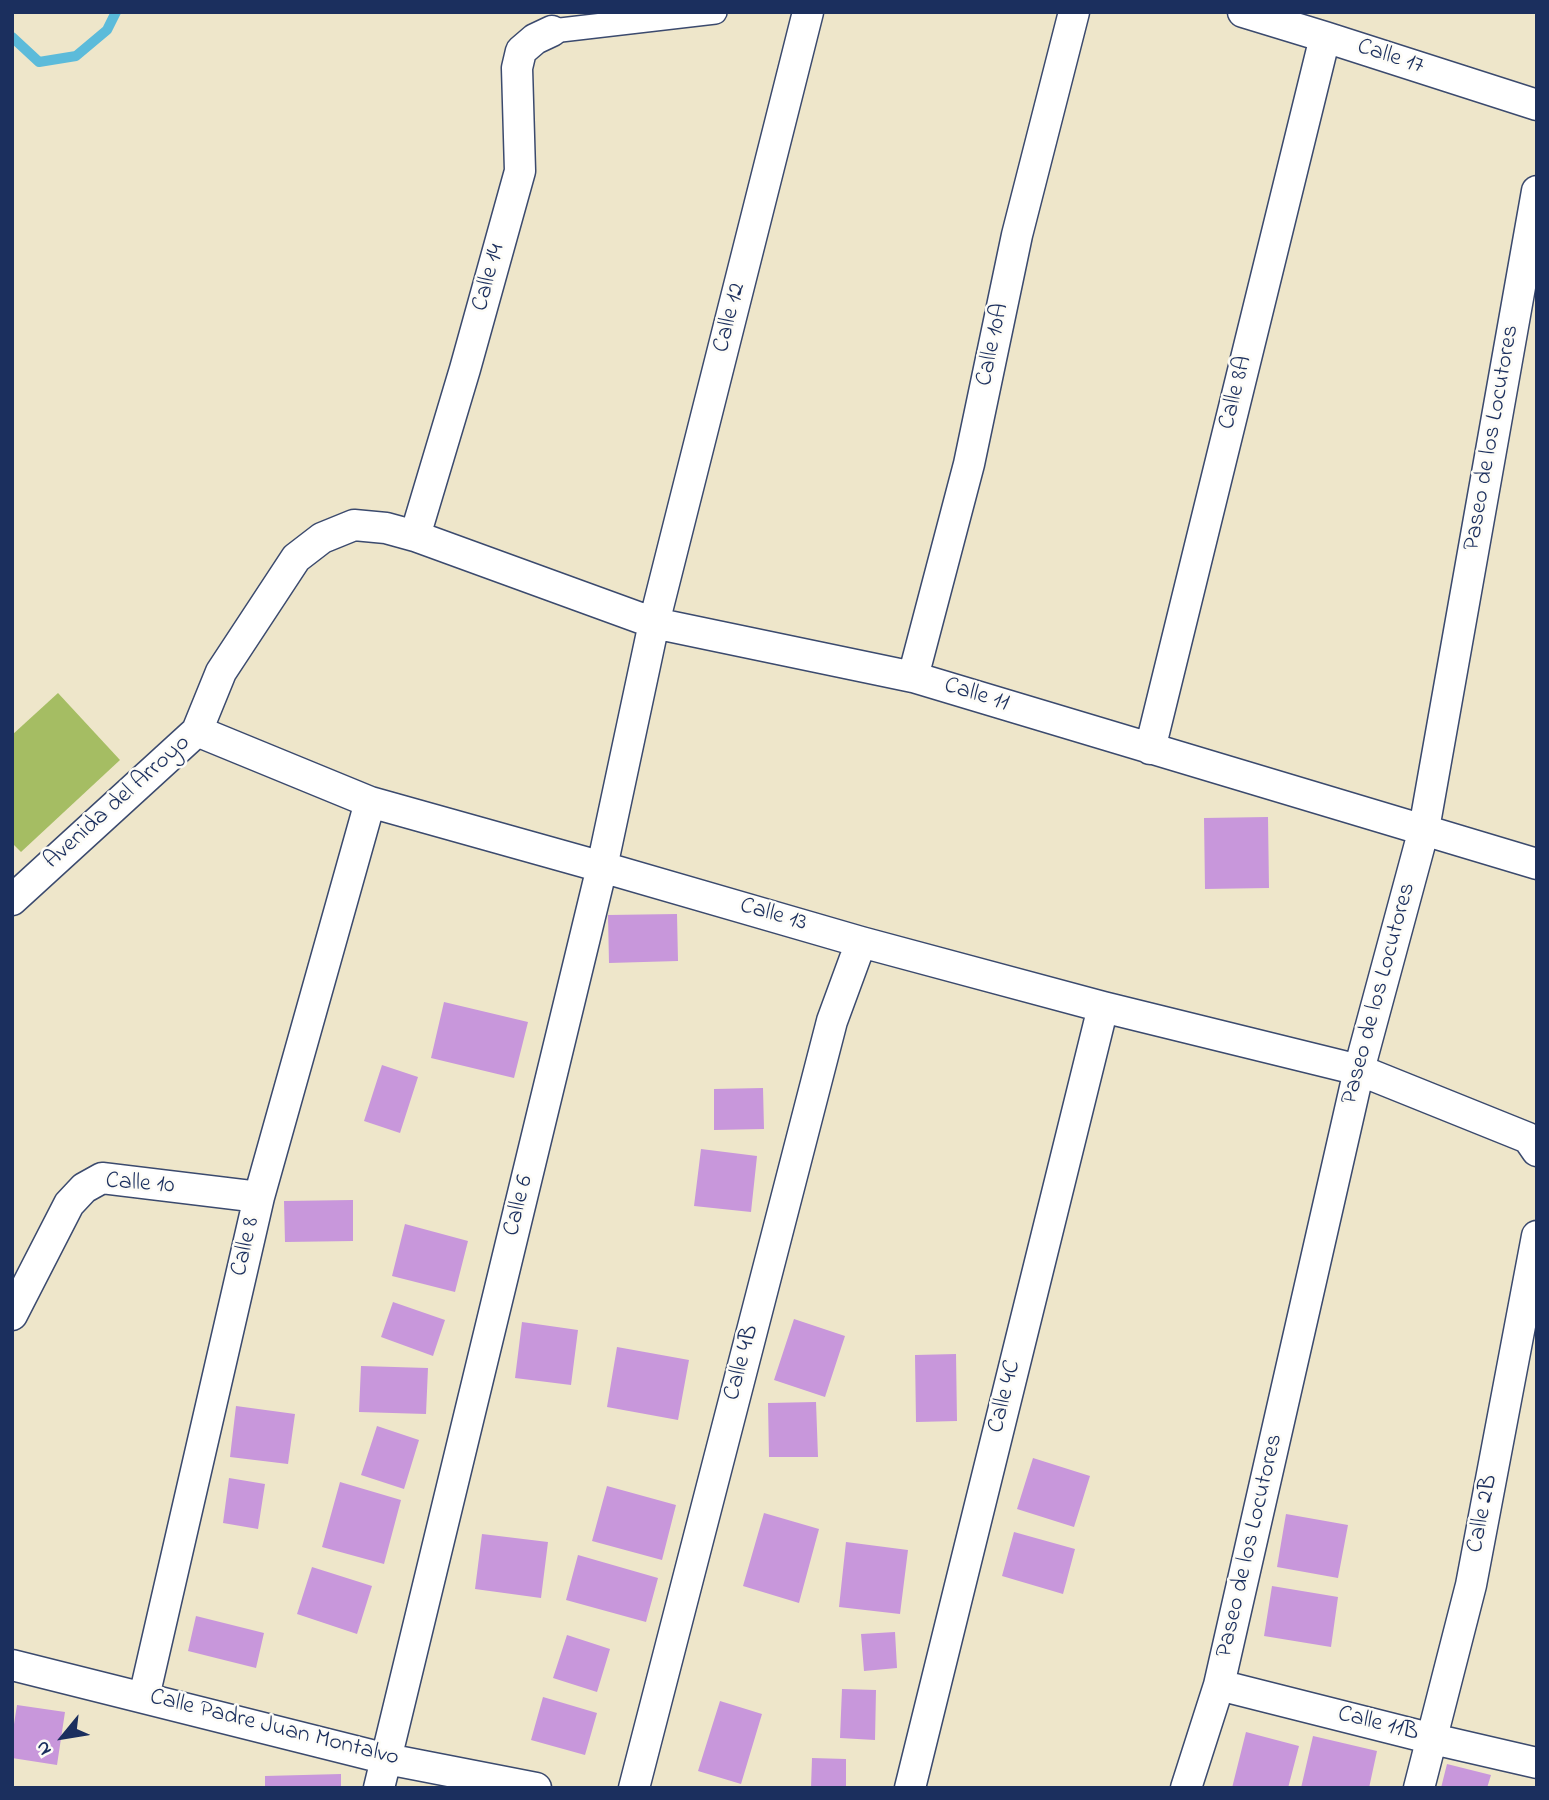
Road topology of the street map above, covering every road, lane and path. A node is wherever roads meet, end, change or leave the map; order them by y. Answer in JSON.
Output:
{"nodes":[{"id":1,"x":715,"y":12,"type":"edge"},
{"id":2,"x":808,"y":12,"type":"edge"},
{"id":3,"x":1074,"y":12,"type":"edge"},
{"id":4,"x":1242,"y":12,"type":"edge"},
{"id":5,"x":552,"y":31,"type":"joint"},
{"id":6,"x":1325,"y":37,"type":"junction"},
{"id":7,"x":1537,"y":105,"type":"edge"},
{"id":8,"x":1537,"y":191,"type":"edge"},
{"id":9,"x":415,"y":536,"type":"junction"},
{"id":10,"x":654,"y":624,"type":"junction"},
{"id":11,"x":913,"y":677,"type":"junction"},
{"id":12,"x":197,"y":731,"type":"junction"},
{"id":13,"x":1150,"y":749,"type":"junction"},
{"id":14,"x":370,"y":803,"type":"junction"},
{"id":15,"x":1424,"y":829,"type":"junction"},
{"id":16,"x":1537,"y":864,"type":"edge"},
{"id":17,"x":602,"y":867,"type":"junction"},
{"id":18,"x":12,"y":900,"type":"edge"},
{"id":19,"x":861,"y":942,"type":"junction"},
{"id":20,"x":1104,"y":1007,"type":"junction"},
{"id":21,"x":1359,"y":1070,"type":"junction"},
{"id":22,"x":1537,"y":1151,"type":"edge"},
{"id":23,"x":259,"y":1197,"type":"junction"},
{"id":24,"x":1537,"y":1236,"type":"edge"},
{"id":25,"x":12,"y":1315,"type":"edge"},
{"id":26,"x":12,"y":1665,"type":"edge"},
{"id":27,"x":1219,"y":1685,"type":"junction"},
{"id":28,"x":144,"y":1697,"type":"junction"},
{"id":29,"x":1433,"y":1739,"type":"junction"},
{"id":30,"x":387,"y":1759,"type":"junction"},
{"id":31,"x":1537,"y":1763,"type":"edge"},
{"id":32,"x":379,"y":1788,"type":"edge"},
{"id":33,"x":536,"y":1788,"type":"edge"},
{"id":34,"x":634,"y":1788,"type":"edge"},
{"id":35,"x":909,"y":1788,"type":"edge"},
{"id":36,"x":1186,"y":1788,"type":"edge"},
{"id":37,"x":1419,"y":1788,"type":"edge"}],
"edges":[{"from":1,"to":5,"type":"street"},
{"from":2,"to":10,"type":"street","name":"Calle 12"},
{"from":3,"to":11,"type":"street","name":"Calle 10A"},
{"from":4,"to":6,"type":"street","name":"Calle 17"},
{"from":5,"to":9,"type":"street","name":"Calle 14"},
{"from":6,"to":7,"type":"street","name":"Calle 17"},
{"from":6,"to":13,"type":"street","name":"Calle 8A"},
{"from":8,"to":15,"type":"street","name":"Paseo de los Locutores"},
{"from":9,"to":10,"type":"street","name":"Calle 11"},
{"from":9,"to":12,"type":"street","name":"Avenida del Arroyo"},
{"from":10,"to":11,"type":"street","name":"Calle 11"},
{"from":10,"to":17,"type":"street","name":"Calle 6"},
{"from":11,"to":13,"type":"street","name":"Calle 11"},
{"from":12,"to":14,"type":"street","name":"Calle 13"},
{"from":12,"to":18,"type":"street","name":"Avenida del Arroyo"},
{"from":13,"to":15,"type":"street","name":"Calle 11"},
{"from":14,"to":17,"type":"street","name":"Calle 13"},
{"from":14,"to":23,"type":"street","name":"Calle 8"},
{"from":15,"to":16,"type":"street","name":"Calle 11"},
{"from":15,"to":21,"type":"street","name":"Paseo de los Locutores"},
{"from":17,"to":19,"type":"street","name":"Calle 13"},
{"from":17,"to":30,"type":"street","name":"Calle 6"},
{"from":19,"to":20,"type":"street","name":"Calle 13"},
{"from":19,"to":34,"type":"street","name":"Calle 4B"},
{"from":20,"to":21,"type":"street","name":"Calle 13"},
{"from":20,"to":35,"type":"street","name":"Calle 4C"},
{"from":21,"to":22,"type":"street"},
{"from":21,"to":27,"type":"street","name":"Paseo de los Locutores"},
{"from":23,"to":25,"type":"street","name":"Calle 10"},
{"from":23,"to":28,"type":"street","name":"Calle 8"},
{"from":24,"to":29,"type":"street","name":"Calle 2B"},
{"from":26,"to":28,"type":"street","name":"Calle Padre Juan Montalvo"},
{"from":27,"to":29,"type":"street","name":"Calle 11B"},
{"from":27,"to":36,"type":"street","name":"Paseo de los Locutores"},
{"from":28,"to":30,"type":"street","name":"Calle Padre Juan Montalvo"},
{"from":29,"to":31,"type":"street","name":"Calle 11B"},
{"from":29,"to":37,"type":"street","name":"Calle 2B"},
{"from":30,"to":32,"type":"street","name":"Calle 6"},
{"from":30,"to":33,"type":"street","name":"Calle Padre Juan Montalvo"}]}
